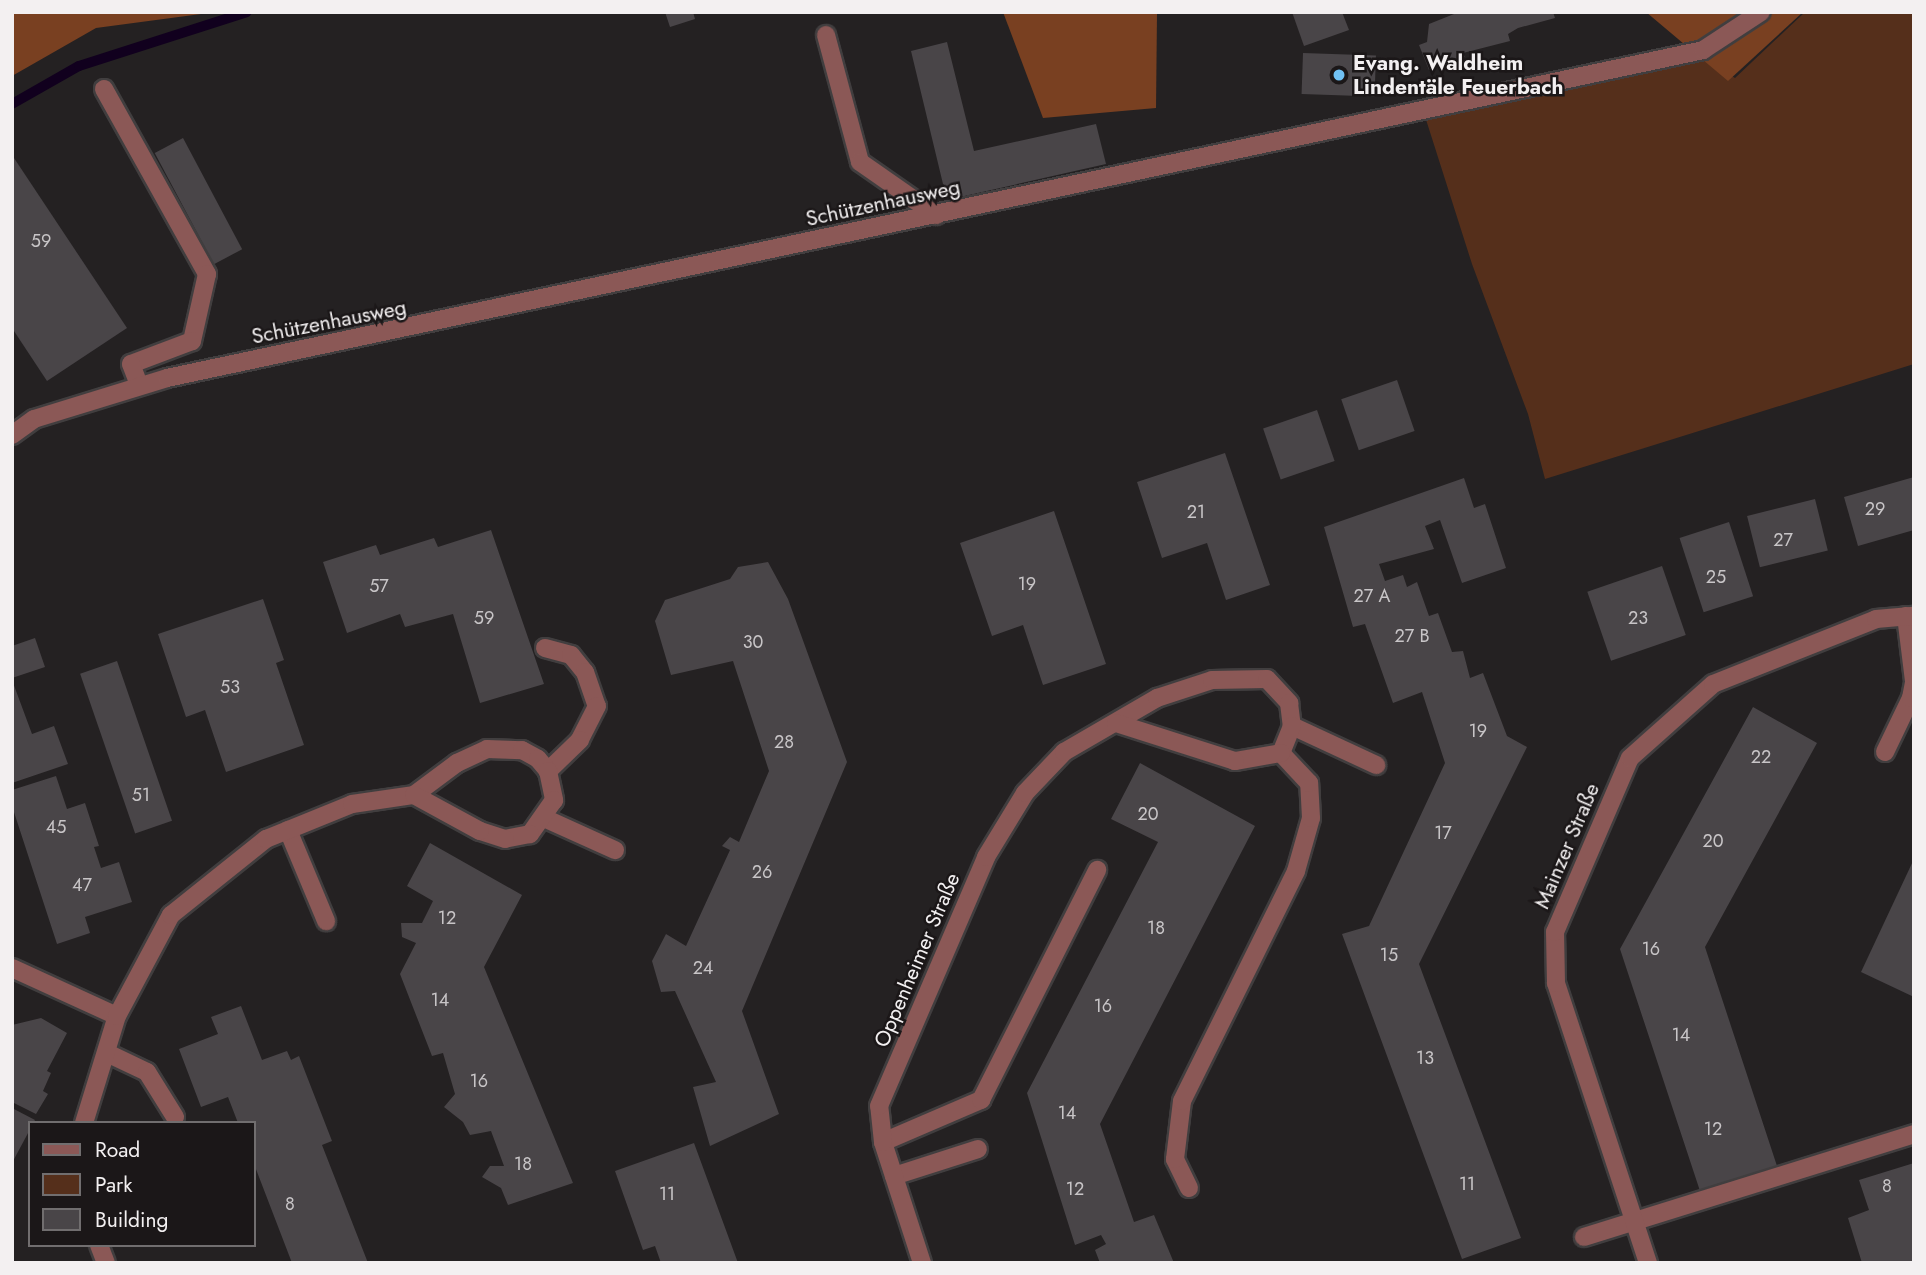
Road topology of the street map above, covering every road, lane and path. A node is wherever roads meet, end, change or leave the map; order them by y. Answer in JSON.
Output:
{"nodes":[{"id":1,"x":1762,"y":12,"type":"edge"},
{"id":2,"x":826,"y":35,"type":"dead end"},
{"id":3,"x":104,"y":89,"type":"dead end"},
{"id":4,"x":936,"y":215,"type":"junction"},
{"id":5,"x":139,"y":385,"type":"junction"},
{"id":6,"x":12,"y":435,"type":"edge"},
{"id":7,"x":1910,"y":616,"type":"edge"},
{"id":8,"x":545,"y":649,"type":"dead end"},
{"id":9,"x":1914,"y":682,"type":"edge"},
{"id":10,"x":1116,"y":723,"type":"junction"},
{"id":11,"x":1292,"y":726,"type":"junction"},
{"id":12,"x":1885,"y":752,"type":"dead end"},
{"id":13,"x":1281,"y":753,"type":"junction"},
{"id":14,"x":1376,"y":765,"type":"dead end"},
{"id":15,"x":548,"y":771,"type":"junction"},
{"id":16,"x":414,"y":795,"type":"junction"},
{"id":17,"x":544,"y":818,"type":"junction"},
{"id":18,"x":288,"y":830,"type":"junction"},
{"id":19,"x":615,"y":850,"type":"dead end"},
{"id":20,"x":1097,"y":870,"type":"dead end"},
{"id":21,"x":326,"y":921,"type":"dead end"},
{"id":22,"x":12,"y":968,"type":"edge"},
{"id":23,"x":117,"y":1016,"type":"junction"},
{"id":24,"x":107,"y":1053,"type":"junction"},
{"id":25,"x":175,"y":1117,"type":"dead end"},
{"id":26,"x":84,"y":1121,"type":"edge"},
{"id":27,"x":1914,"y":1135,"type":"edge"},
{"id":28,"x":883,"y":1142,"type":"junction"},
{"id":29,"x":978,"y":1149,"type":"dead end"},
{"id":30,"x":894,"y":1176,"type":"junction"},
{"id":31,"x":1189,"y":1188,"type":"dead end"},
{"id":32,"x":1635,"y":1222,"type":"junction"},
{"id":33,"x":1584,"y":1237,"type":"dead end"},
{"id":34,"x":922,"y":1263,"type":"edge"},
{"id":35,"x":1648,"y":1263,"type":"edge"}],
"edges":[{"from":1,"to":4,"type":"street","name":"Schützenhausweg"},
{"from":2,"to":4,"type":"street"},
{"from":3,"to":5,"type":"street"},
{"from":4,"to":5,"type":"street","name":"Schützenhausweg"},
{"from":5,"to":6,"type":"street","name":"Schützenhausweg"},
{"from":7,"to":9,"type":"street"},
{"from":7,"to":32,"type":"street","name":"Mainzer Straße"},
{"from":8,"to":15,"type":"street"},
{"from":9,"to":12,"type":"street"},
{"from":10,"to":11,"type":"street","name":"Oppenheimer Straße"},
{"from":10,"to":13,"type":"street"},
{"from":10,"to":28,"type":"street","name":"Oppenheimer Straße"},
{"from":11,"to":13,"type":"street"},
{"from":11,"to":14,"type":"street"},
{"from":13,"to":31,"type":"street"},
{"from":15,"to":16,"type":"street"},
{"from":15,"to":17,"type":"street"},
{"from":16,"to":17,"type":"street"},
{"from":16,"to":18,"type":"street"},
{"from":17,"to":19,"type":"street"},
{"from":18,"to":21,"type":"street"},
{"from":18,"to":23,"type":"street"},
{"from":20,"to":28,"type":"street"},
{"from":22,"to":23,"type":"street"},
{"from":23,"to":24,"type":"street"},
{"from":24,"to":25,"type":"street"},
{"from":24,"to":26,"type":"street"},
{"from":27,"to":32,"type":"street"},
{"from":28,"to":30,"type":"street","name":"Oppenheimer Straße"},
{"from":29,"to":30,"type":"street"},
{"from":30,"to":34,"type":"street","name":"Oppenheimer Straße"},
{"from":32,"to":33,"type":"street"},
{"from":32,"to":35,"type":"street","name":"Mainzer Straße"}]}
